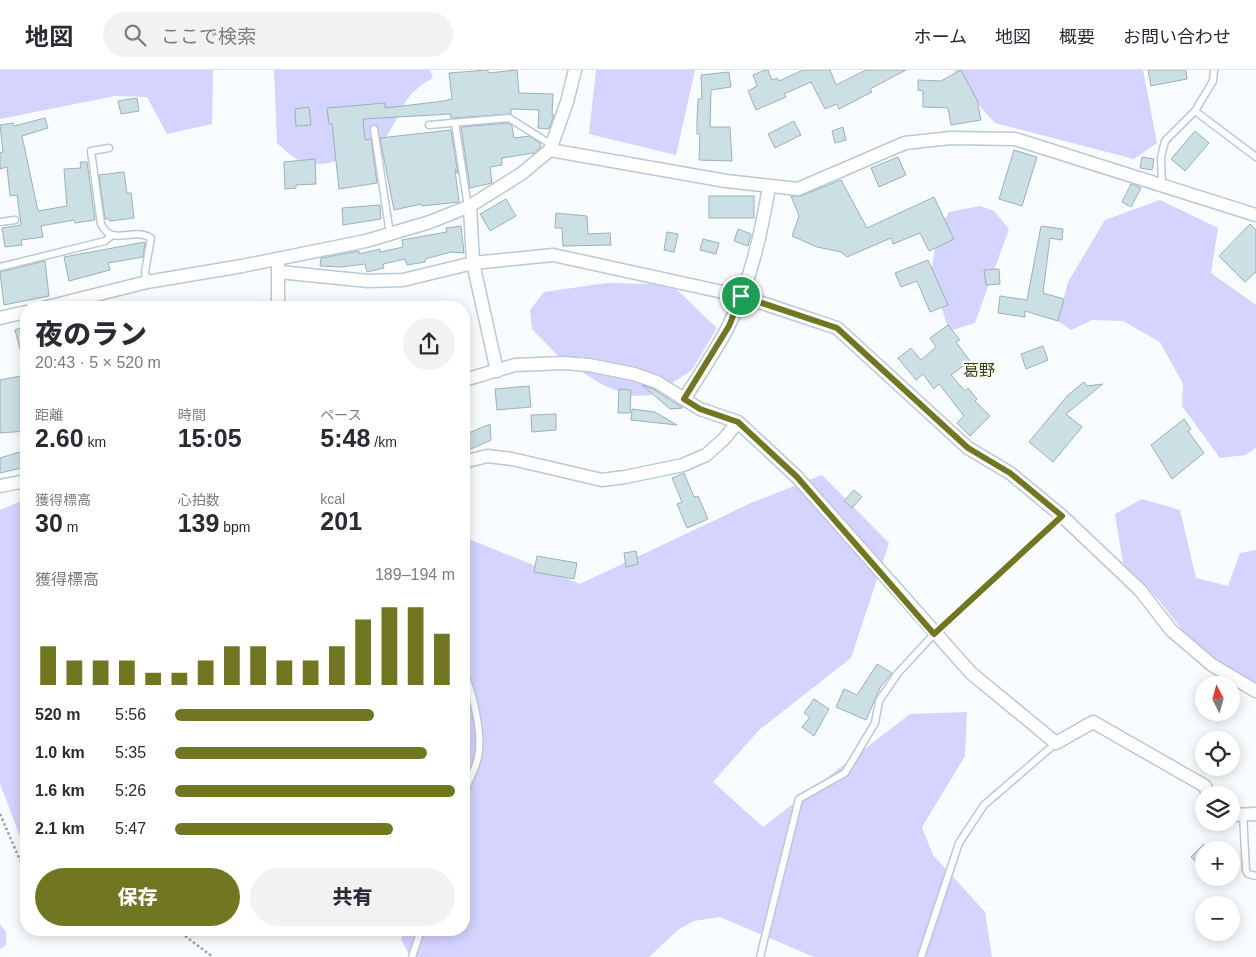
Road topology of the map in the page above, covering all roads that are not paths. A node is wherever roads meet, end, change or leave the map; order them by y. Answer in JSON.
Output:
{"nodes":[{"id":1,"x":575,"y":70,"type":"edge"},
{"id":2,"x":1214,"y":70,"type":"edge"},
{"id":3,"x":1195,"y":112,"type":"junction"},
{"id":4,"x":455,"y":123,"type":"junction"},
{"id":5,"x":429,"y":125,"type":"dead end"},
{"id":6,"x":374,"y":129,"type":"dead end"},
{"id":7,"x":109,"y":148,"type":"dead end"},
{"id":8,"x":551,"y":148,"type":"junction"},
{"id":9,"x":1256,"y":157,"type":"edge"},
{"id":10,"x":1162,"y":185,"type":"junction"},
{"id":11,"x":768,"y":187,"type":"junction"},
{"id":12,"x":469,"y":206,"type":"junction"},
{"id":13,"x":1256,"y":215,"type":"edge"},
{"id":14,"x":15,"y":220,"type":"dead end"},
{"id":15,"x":0,"y":222,"type":"edge"},
{"id":16,"x":390,"y":234,"type":"junction"},
{"id":17,"x":111,"y":236,"type":"junction"},
{"id":18,"x":277,"y":258,"type":"junction"},
{"id":19,"x":473,"y":263,"type":"junction"},
{"id":20,"x":0,"y":267,"type":"edge"},
{"id":21,"x":279,"y":272,"type":"junction"},
{"id":22,"x":147,"y":282,"type":"junction"},
{"id":23,"x":741,"y":296,"type":"junction"},
{"id":24,"x":71,"y":301,"type":"edge"},
{"id":25,"x":278,"y":301,"type":"edge"},
{"id":26,"x":20,"y":313,"type":"edge"},
{"id":27,"x":0,"y":318,"type":"edge"},
{"id":28,"x":497,"y":372,"type":"junction"},
{"id":29,"x":470,"y":379,"type":"edge"},
{"id":30,"x":684,"y":399,"type":"junction"},
{"id":31,"x":738,"y":422,"type":"junction"},
{"id":32,"x":470,"y":460,"type":"edge"},
{"id":33,"x":20,"y":483,"type":"edge"},
{"id":34,"x":0,"y":486,"type":"edge"},
{"id":35,"x":934,"y":634,"type":"junction"},
{"id":36,"x":470,"y":686,"type":"edge"},
{"id":37,"x":1256,"y":691,"type":"edge"},
{"id":38,"x":1056,"y":743,"type":"junction"},
{"id":39,"x":470,"y":778,"type":"edge"},
{"id":40,"x":1206,"y":786,"type":"edge"},
{"id":41,"x":1244,"y":814,"type":"edge"},
{"id":42,"x":1256,"y":876,"type":"edge"},
{"id":43,"x":419,"y":936,"type":"edge"},
{"id":44,"x":412,"y":957,"type":"edge"},
{"id":45,"x":760,"y":957,"type":"edge"},
{"id":46,"x":921,"y":957,"type":"edge"}],
"edges":[{"from":1,"to":8,"type":"street"},
{"from":2,"to":3,"type":"lane"},
{"from":3,"to":9,"type":"lane"},
{"from":3,"to":10,"type":"lane"},
{"from":4,"to":5,"type":"lane"},
{"from":4,"to":8,"type":"lane"},
{"from":4,"to":12,"type":"lane"},
{"from":6,"to":16,"type":"lane"},
{"from":7,"to":17,"type":"lane"},
{"from":8,"to":11,"type":"street"},
{"from":8,"to":12,"type":"street"},
{"from":10,"to":11,"type":"street"},
{"from":10,"to":13,"type":"street"},
{"from":11,"to":23,"type":"street"},
{"from":12,"to":16,"type":"street"},
{"from":12,"to":19,"type":"street"},
{"from":14,"to":15,"type":"lane"},
{"from":16,"to":18,"type":"street"},
{"from":17,"to":20,"type":"lane"},
{"from":17,"to":22,"type":"lane"},
{"from":18,"to":21,"type":"street"},
{"from":18,"to":22,"type":"street"},
{"from":19,"to":21,"type":"street"},
{"from":19,"to":23,"type":"street"},
{"from":19,"to":28,"type":"street"},
{"from":21,"to":25,"type":"street"},
{"from":22,"to":24,"type":"street"},
{"from":23,"to":30,"type":"street"},
{"from":23,"to":37,"type":"street"},
{"from":26,"to":27,"type":"street"},
{"from":28,"to":29,"type":"street"},
{"from":28,"to":30,"type":"street"},
{"from":30,"to":31,"type":"street"},
{"from":31,"to":32,"type":"street"},
{"from":31,"to":35,"type":"street"},
{"from":33,"to":34,"type":"street"},
{"from":35,"to":38,"type":"street"},
{"from":35,"to":45,"type":"lane"},
{"from":36,"to":39,"type":"lane"},
{"from":38,"to":40,"type":"street"},
{"from":38,"to":46,"type":"lane"},
{"from":41,"to":42,"type":"lane"},
{"from":43,"to":44,"type":"lane"}]}
